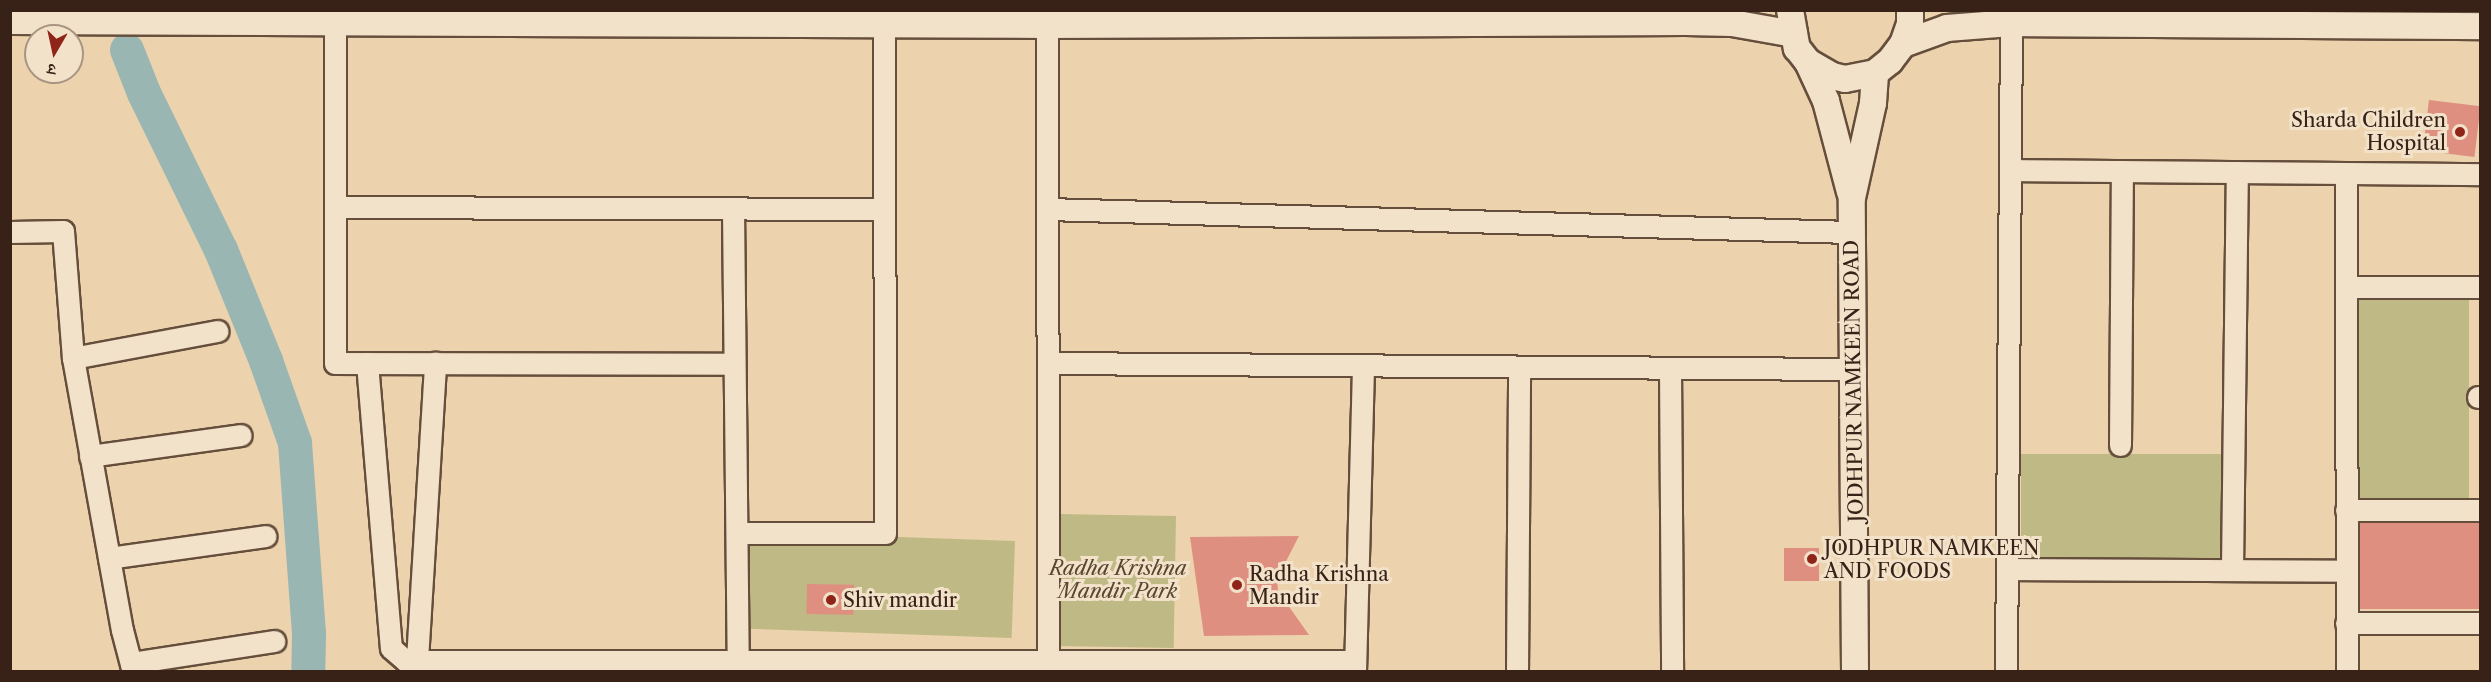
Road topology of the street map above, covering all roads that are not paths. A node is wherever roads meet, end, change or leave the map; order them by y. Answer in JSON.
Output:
{"nodes":[{"id":1,"x":1910,"y":10,"type":"edge"},
{"id":2,"x":205,"y":16,"type":"edge"},
{"id":3,"x":2238,"y":17,"type":"edge"},
{"id":4,"x":944,"y":18,"type":"edge"},
{"id":5,"x":1047,"y":18,"type":"edge"},
{"id":6,"x":10,"y":21,"type":"edge"},
{"id":7,"x":335,"y":22,"type":"junction"},
{"id":8,"x":1792,"y":22,"type":"edge"},
{"id":9,"x":2011,"y":23,"type":"junction"},
{"id":10,"x":884,"y":24,"type":"junction"},
{"id":11,"x":2481,"y":26,"type":"edge"},
{"id":12,"x":1903,"y":44,"type":"junction"},
{"id":13,"x":1808,"y":62,"type":"junction"},
{"id":14,"x":1875,"y":73,"type":"junction"},
{"id":15,"x":2011,"y":170,"type":"junction"},
{"id":16,"x":2122,"y":171,"type":"junction"},
{"id":17,"x":2237,"y":172,"type":"junction"},
{"id":18,"x":2346,"y":173,"type":"junction"},
{"id":19,"x":2481,"y":174,"type":"edge"},
{"id":20,"x":1852,"y":198,"type":"junction"},
{"id":21,"x":335,"y":207,"type":"junction"},
{"id":22,"x":733,"y":208,"type":"junction"},
{"id":23,"x":884,"y":209,"type":"junction"},
{"id":24,"x":1047,"y":209,"type":"junction"},
{"id":25,"x":10,"y":232,"type":"edge"},
{"id":26,"x":1852,"y":232,"type":"junction"},
{"id":27,"x":2346,"y":287,"type":"junction"},
{"id":28,"x":2481,"y":287,"type":"edge"},
{"id":29,"x":217,"y":332,"type":"dead end"},
{"id":30,"x":73,"y":358,"type":"junction"},
{"id":31,"x":367,"y":363,"type":"junction"},
{"id":32,"x":435,"y":363,"type":"junction"},
{"id":33,"x":1048,"y":363,"type":"junction"},
{"id":34,"x":734,"y":364,"type":"junction"},
{"id":35,"x":1363,"y":365,"type":"junction"},
{"id":36,"x":1519,"y":367,"type":"junction"},
{"id":37,"x":1670,"y":368,"type":"junction"},
{"id":38,"x":1855,"y":369,"type":"junction"},
{"id":39,"x":241,"y":435,"type":"dead end"},
{"id":40,"x":2120,"y":445,"type":"dead end"},
{"id":41,"x":90,"y":456,"type":"junction"},
{"id":42,"x":2346,"y":510,"type":"junction"},
{"id":43,"x":2481,"y":510,"type":"edge"},
{"id":44,"x":737,"y":533,"type":"junction"},
{"id":45,"x":265,"y":536,"type":"dead end"},
{"id":46,"x":109,"y":558,"type":"junction"},
{"id":47,"x":2007,"y":569,"type":"junction"},
{"id":48,"x":2232,"y":570,"type":"junction"},
{"id":49,"x":2346,"y":571,"type":"junction"},
{"id":50,"x":2346,"y":623,"type":"junction"},
{"id":51,"x":2481,"y":623,"type":"edge"},
{"id":52,"x":274,"y":641,"type":"dead end"},
{"id":53,"x":738,"y":661,"type":"junction"},
{"id":54,"x":1048,"y":661,"type":"junction"},
{"id":55,"x":410,"y":664,"type":"edge"},
{"id":56,"x":1203,"y":666,"type":"edge"},
{"id":57,"x":1355,"y":666,"type":"edge"},
{"id":58,"x":132,"y":667,"type":"edge"},
{"id":59,"x":1517,"y":672,"type":"edge"},
{"id":60,"x":1672,"y":672,"type":"edge"},
{"id":61,"x":1856,"y":672,"type":"edge"},
{"id":62,"x":2006,"y":672,"type":"edge"},
{"id":63,"x":2347,"y":672,"type":"edge"}],
"edges":[{"from":1,"to":12,"type":"street"},
{"from":2,"to":6,"type":"street"},
{"from":2,"to":7,"type":"street"},
{"from":3,"to":9,"type":"street"},
{"from":3,"to":11,"type":"street"},
{"from":4,"to":5,"type":"street"},
{"from":4,"to":10,"type":"street"},
{"from":5,"to":8,"type":"street"},
{"from":5,"to":24,"type":"street"},
{"from":7,"to":10,"type":"street"},
{"from":7,"to":21,"type":"street"},
{"from":8,"to":13,"type":"street"},
{"from":9,"to":12,"type":"street"},
{"from":9,"to":15,"type":"street"},
{"from":10,"to":23,"type":"street"},
{"from":12,"to":14,"type":"street"},
{"from":13,"to":14,"type":"street"},
{"from":13,"to":20,"type":"street"},
{"from":14,"to":20,"type":"street"},
{"from":15,"to":16,"type":"street"},
{"from":15,"to":47,"type":"street"},
{"from":16,"to":17,"type":"street"},
{"from":16,"to":40,"type":"street"},
{"from":17,"to":18,"type":"street"},
{"from":17,"to":48,"type":"street"},
{"from":18,"to":19,"type":"street"},
{"from":18,"to":27,"type":"street"},
{"from":20,"to":26,"type":"street","name":"JODHPUR NAMKEEN ROAD"},
{"from":21,"to":22,"type":"street"},
{"from":21,"to":31,"type":"street"},
{"from":22,"to":23,"type":"street"},
{"from":22,"to":34,"type":"street"},
{"from":23,"to":44,"type":"street"},
{"from":24,"to":26,"type":"street"},
{"from":24,"to":33,"type":"street"},
{"from":25,"to":30,"type":"street"},
{"from":26,"to":38,"type":"street","name":"JODHPUR NAMKEEN ROAD"},
{"from":27,"to":28,"type":"street"},
{"from":27,"to":42,"type":"street"},
{"from":29,"to":30,"type":"street"},
{"from":30,"to":41,"type":"street"},
{"from":31,"to":32,"type":"street"},
{"from":31,"to":55,"type":"street"},
{"from":32,"to":34,"type":"street"},
{"from":32,"to":55,"type":"street"},
{"from":33,"to":35,"type":"street"},
{"from":33,"to":54,"type":"street"},
{"from":34,"to":44,"type":"street"},
{"from":35,"to":36,"type":"street"},
{"from":35,"to":57,"type":"street"},
{"from":36,"to":37,"type":"street"},
{"from":36,"to":59,"type":"street"},
{"from":37,"to":38,"type":"street"},
{"from":37,"to":60,"type":"street"},
{"from":38,"to":61,"type":"street","name":"JODHPUR NAMKEEN ROAD"},
{"from":39,"to":41,"type":"street"},
{"from":41,"to":46,"type":"street"},
{"from":42,"to":43,"type":"street"},
{"from":42,"to":49,"type":"street"},
{"from":44,"to":53,"type":"street"},
{"from":45,"to":46,"type":"street"},
{"from":46,"to":58,"type":"street"},
{"from":47,"to":48,"type":"street"},
{"from":47,"to":62,"type":"street"},
{"from":48,"to":49,"type":"street"},
{"from":49,"to":50,"type":"street"},
{"from":50,"to":51,"type":"street"},
{"from":50,"to":63,"type":"street"},
{"from":52,"to":58,"type":"street"},
{"from":53,"to":54,"type":"street"},
{"from":53,"to":55,"type":"street"},
{"from":54,"to":56,"type":"street"},
{"from":56,"to":57,"type":"street"}]}
